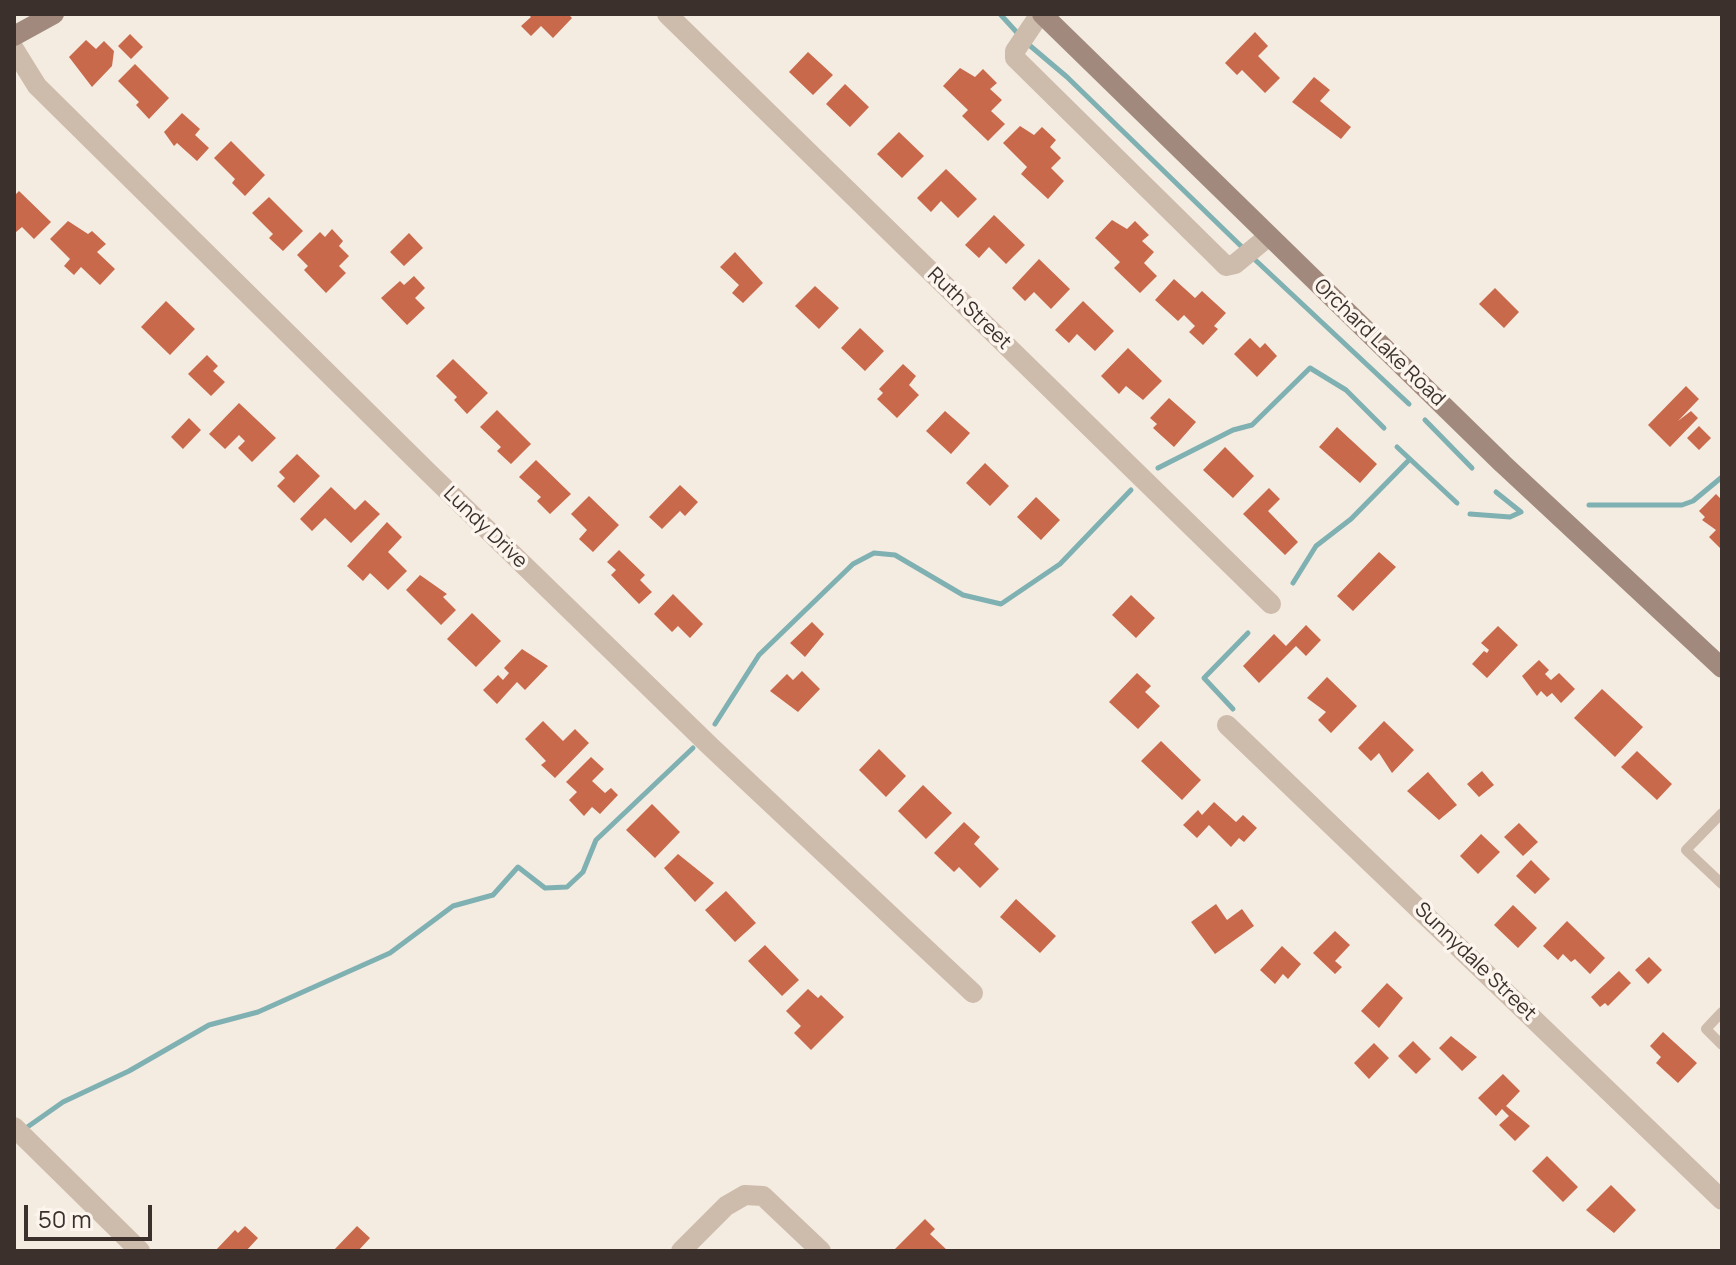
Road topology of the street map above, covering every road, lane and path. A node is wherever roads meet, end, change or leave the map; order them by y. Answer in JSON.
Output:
{"nodes":[{"id":1,"x":54,"y":14,"type":"edge"},
{"id":2,"x":667,"y":14,"type":"edge"},
{"id":3,"x":1041,"y":14,"type":"edge"},
{"id":4,"x":14,"y":36,"type":"edge"},
{"id":5,"x":14,"y":49,"type":"edge"},
{"id":6,"x":1269,"y":236,"type":"junction"},
{"id":7,"x":1271,"y":604,"type":"dead end"},
{"id":8,"x":1722,"y":668,"type":"edge"},
{"id":9,"x":1227,"y":725,"type":"dead end"},
{"id":10,"x":1722,"y":813,"type":"edge"},
{"id":11,"x":1722,"y":884,"type":"edge"},
{"id":12,"x":973,"y":993,"type":"dead end"},
{"id":13,"x":1722,"y":1012,"type":"edge"},
{"id":14,"x":1722,"y":1045,"type":"edge"},
{"id":15,"x":14,"y":1127,"type":"edge"},
{"id":16,"x":1722,"y":1200,"type":"edge"},
{"id":17,"x":140,"y":1251,"type":"edge"},
{"id":18,"x":681,"y":1251,"type":"edge"},
{"id":19,"x":821,"y":1251,"type":"edge"}],
"edges":[{"from":1,"to":4,"type":"main road"},
{"from":2,"to":7,"type":"street","name":"Ruth Street"},
{"from":3,"to":6,"type":"main road","name":"Orchard Lake Road"},
{"from":3,"to":6,"type":"street"},
{"from":5,"to":12,"type":"street","name":"Lundy Drive"},
{"from":6,"to":8,"type":"main road","name":"Orchard Lake Road"},
{"from":9,"to":16,"type":"street","name":"Sunnydale Street"},
{"from":10,"to":11,"type":"lane"},
{"from":13,"to":14,"type":"lane"},
{"from":15,"to":17,"type":"street"},
{"from":18,"to":19,"type":"street"}]}
